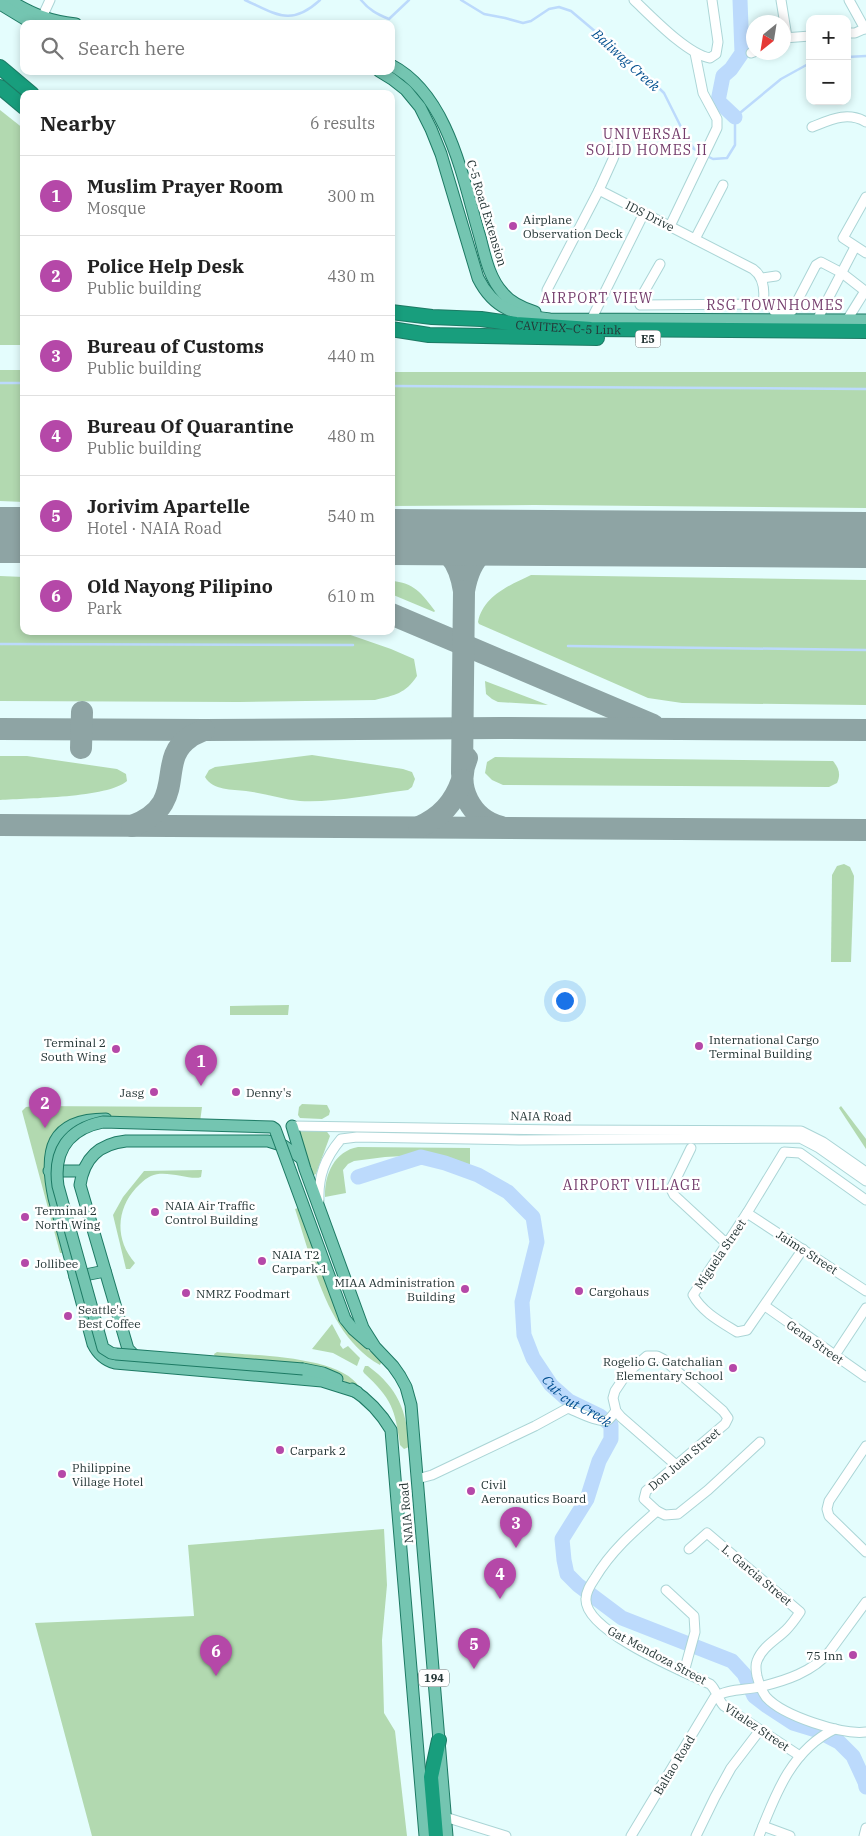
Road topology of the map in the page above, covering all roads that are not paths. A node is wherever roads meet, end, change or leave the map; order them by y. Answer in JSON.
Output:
{"nodes":[{"id":1,"x":9,"y":0,"type":"edge"},
{"id":2,"x":50,"y":0,"type":"edge"},
{"id":3,"x":634,"y":0,"type":"edge"},
{"id":4,"x":712,"y":0,"type":"edge"},
{"id":5,"x":781,"y":0,"type":"edge"},
{"id":6,"x":849,"y":0,"type":"edge"},
{"id":7,"x":0,"y":4,"type":"edge"},
{"id":8,"x":783,"y":15,"type":"edge"},
{"id":9,"x":34,"y":20,"type":"edge"},
{"id":10,"x":35,"y":20,"type":"edge"},
{"id":11,"x":39,"y":20,"type":"edge"},
{"id":12,"x":866,"y":28,"type":"edge"},
{"id":13,"x":851,"y":33,"type":"edge"},
{"id":14,"x":806,"y":36,"type":"edge"},
{"id":15,"x":791,"y":38,"type":"edge"},
{"id":16,"x":695,"y":53,"type":"junction"},
{"id":17,"x":0,"y":68,"type":"edge"},
{"id":18,"x":395,"y":68,"type":"edge"},
{"id":19,"x":385,"y":75,"type":"edge"},
{"id":20,"x":0,"y":87,"type":"edge"},
{"id":21,"x":27,"y":90,"type":"edge"},
{"id":22,"x":20,"y":104,"type":"edge"},
{"id":23,"x":866,"y":122,"type":"edge"},
{"id":24,"x":812,"y":127,"type":"dead end"},
{"id":25,"x":617,"y":133,"type":"dead end"},
{"id":26,"x":723,"y":185,"type":"dead end"},
{"id":27,"x":599,"y":190,"type":"junction"},
{"id":28,"x":865,"y":202,"type":"edge"},
{"id":29,"x":644,"y":213,"type":"junction"},
{"id":30,"x":670,"y":226,"type":"junction"},
{"id":31,"x":695,"y":239,"type":"junction"},
{"id":32,"x":856,"y":247,"type":"junction"},
{"id":33,"x":866,"y":253,"type":"edge"},
{"id":34,"x":660,"y":264,"type":"dead end"},
{"id":35,"x":842,"y":273,"type":"junction"},
{"id":36,"x":776,"y":276,"type":"dead end"},
{"id":37,"x":762,"y":278,"type":"junction"},
{"id":38,"x":547,"y":290,"type":"dead end"},
{"id":39,"x":763,"y":304,"type":"junction"},
{"id":40,"x":395,"y":312,"type":"edge"},
{"id":41,"x":774,"y":315,"type":"junction"},
{"id":42,"x":592,"y":318,"type":"junction"},
{"id":43,"x":817,"y":320,"type":"junction"},
{"id":44,"x":848,"y":320,"type":"junction"},
{"id":45,"x":866,"y":320,"type":"edge"},
{"id":46,"x":395,"y":330,"type":"edge"},
{"id":47,"x":866,"y":331,"type":"edge"},
{"id":48,"x":866,"y":340,"type":"edge"},
{"id":49,"x":136,"y":1120,"type":"junction"},
{"id":50,"x":221,"y":1122,"type":"junction"},
{"id":51,"x":292,"y":1126,"type":"junction"},
{"id":52,"x":126,"y":1141,"type":"junction"},
{"id":53,"x":268,"y":1141,"type":"junction"},
{"id":54,"x":221,"y":1142,"type":"junction"},
{"id":55,"x":691,"y":1148,"type":"dead end"},
{"id":56,"x":301,"y":1158,"type":"junction"},
{"id":57,"x":49,"y":1171,"type":"junction"},
{"id":58,"x":82,"y":1171,"type":"junction"},
{"id":59,"x":866,"y":1172,"type":"edge"},
{"id":60,"x":866,"y":1181,"type":"edge"},
{"id":61,"x":866,"y":1200,"type":"edge"},
{"id":62,"x":320,"y":1209,"type":"junction"},
{"id":63,"x":747,"y":1213,"type":"junction"},
{"id":64,"x":727,"y":1244,"type":"junction"},
{"id":65,"x":803,"y":1249,"type":"junction"},
{"id":66,"x":105,"y":1271,"type":"junction"},
{"id":67,"x":75,"y":1277,"type":"junction"},
{"id":68,"x":866,"y":1291,"type":"edge"},
{"id":69,"x":765,"y":1306,"type":"junction"},
{"id":70,"x":866,"y":1308,"type":"edge"},
{"id":71,"x":375,"y":1347,"type":"junction"},
{"id":72,"x":835,"y":1355,"type":"junction"},
{"id":73,"x":144,"y":1366,"type":"junction"},
{"id":74,"x":866,"y":1378,"type":"edge"},
{"id":75,"x":357,"y":1392,"type":"junction"},
{"id":76,"x":616,"y":1411,"type":"junction"},
{"id":77,"x":760,"y":1442,"type":"dead end"},
{"id":78,"x":866,"y":1446,"type":"edge"},
{"id":79,"x":415,"y":1454,"type":"junction"},
{"id":80,"x":394,"y":1457,"type":"junction"},
{"id":81,"x":676,"y":1465,"type":"junction"},
{"id":82,"x":417,"y":1479,"type":"junction"},
{"id":83,"x":656,"y":1511,"type":"junction"},
{"id":84,"x":689,"y":1549,"type":"dead end"},
{"id":85,"x":866,"y":1552,"type":"edge"},
{"id":86,"x":666,"y":1590,"type":"dead end"},
{"id":87,"x":587,"y":1593,"type":"joint"},
{"id":88,"x":866,"y":1602,"type":"edge"},
{"id":89,"x":684,"y":1672,"type":"junction"},
{"id":90,"x":752,"y":1688,"type":"junction"},
{"id":91,"x":718,"y":1696,"type":"junction"},
{"id":92,"x":760,"y":1730,"type":"junction"},
{"id":93,"x":866,"y":1732,"type":"edge"},
{"id":94,"x":827,"y":1733,"type":"junction"},
{"id":95,"x":439,"y":1740,"type":"junction"},
{"id":96,"x":800,"y":1756,"type":"junction"},
{"id":97,"x":445,"y":1817,"type":"junction"},
{"id":98,"x":763,"y":1826,"type":"junction"},
{"id":99,"x":866,"y":1828,"type":"edge"},
{"id":100,"x":425,"y":1836,"type":"edge"},
{"id":101,"x":436,"y":1836,"type":"edge"},
{"id":102,"x":447,"y":1836,"type":"edge"},
{"id":103,"x":506,"y":1836,"type":"edge"},
{"id":104,"x":631,"y":1836,"type":"edge"},
{"id":105,"x":696,"y":1836,"type":"edge"},
{"id":106,"x":759,"y":1836,"type":"edge"},
{"id":107,"x":790,"y":1836,"type":"edge"},
{"id":108,"x":864,"y":1836,"type":"edge"}],
"edges":[{"from":1,"to":10,"type":"main road"},
{"from":2,"to":11,"type":"street"},
{"from":3,"to":16,"type":"street"},
{"from":4,"to":16,"type":"street"},
{"from":5,"to":8,"type":"street"},
{"from":6,"to":12,"type":"street"},
{"from":7,"to":9,"type":"main road"},
{"from":12,"to":13,"type":"street"},
{"from":14,"to":15,"type":"street"},
{"from":16,"to":30,"type":"street"},
{"from":17,"to":21,"type":"highway"},
{"from":18,"to":42,"type":"main road","name":"C-5 Road Extension"},
{"from":19,"to":42,"type":"main road"},
{"from":20,"to":22,"type":"highway"},
{"from":23,"to":24,"type":"street"},
{"from":25,"to":27,"type":"street"},
{"from":26,"to":31,"type":"street"},
{"from":27,"to":29,"type":"street","name":"IDS Drive"},
{"from":27,"to":38,"type":"street"},
{"from":28,"to":32,"type":"street"},
{"from":29,"to":30,"type":"street","name":"IDS Drive"},
{"from":29,"to":42,"type":"street"},
{"from":30,"to":31,"type":"street","name":"IDS Drive"},
{"from":31,"to":37,"type":"street","name":"IDS Drive"},
{"from":32,"to":33,"type":"street"},
{"from":32,"to":35,"type":"street"},
{"from":34,"to":39,"type":"street"},
{"from":35,"to":41,"type":"street"},
{"from":35,"to":43,"type":"street"},
{"from":35,"to":44,"type":"street"},
{"from":36,"to":37,"type":"street"},
{"from":37,"to":39,"type":"street"},
{"from":39,"to":41,"type":"street"},
{"from":40,"to":47,"type":"highway","name":"CAVITEX–C-5 Link","number":"E5"},
{"from":41,"to":42,"type":"main road"},
{"from":41,"to":43,"type":"main road"},
{"from":43,"to":44,"type":"main road"},
{"from":44,"to":45,"type":"main road"},
{"from":46,"to":48,"type":"highway","name":"CAVITEX–C-5 Link","number":"E5"},
{"from":49,"to":50,"type":"main road"},
{"from":49,"to":52,"type":"main road"},
{"from":49,"to":57,"type":"main road"},
{"from":50,"to":51,"type":"main road"},
{"from":50,"to":54,"type":"main road"},
{"from":51,"to":53,"type":"main road"},
{"from":51,"to":56,"type":"main road","name":"NAIA Road"},
{"from":51,"to":59,"type":"street","name":"NAIA Road"},
{"from":52,"to":54,"type":"main road"},
{"from":52,"to":58,"type":"main road"},
{"from":53,"to":54,"type":"main road"},
{"from":53,"to":56,"type":"main road"},
{"from":55,"to":64,"type":"street"},
{"from":56,"to":62,"type":"main road","name":"NAIA Road"},
{"from":57,"to":58,"type":"main road"},
{"from":57,"to":67,"type":"main road"},
{"from":58,"to":66,"type":"main road"},
{"from":60,"to":62,"type":"street","name":"NAIA Road"},
{"from":61,"to":63,"type":"street","name":"Miguela Street"},
{"from":62,"to":71,"type":"main road","name":"NAIA Road"},
{"from":63,"to":64,"type":"street","name":"Miguela Street"},
{"from":63,"to":65,"type":"street","name":"Jaime Street"},
{"from":64,"to":69,"type":"street","name":"Miguela Street"},
{"from":65,"to":68,"type":"street","name":"Jaime Street"},
{"from":65,"to":69,"type":"street"},
{"from":66,"to":67,"type":"main road"},
{"from":66,"to":73,"type":"main road"},
{"from":67,"to":73,"type":"main road"},
{"from":69,"to":72,"type":"street","name":"Gena Street"},
{"from":70,"to":72,"type":"street"},
{"from":71,"to":75,"type":"main road","name":"NAIA Road","bridge":true},
{"from":71,"to":79,"type":"main road","name":"NAIA Road","number":"194"},
{"from":72,"to":74,"type":"street","name":"Gena Street"},
{"from":73,"to":75,"type":"main road"},
{"from":75,"to":80,"type":"main road","name":"NAIA Road","number":"194"},
{"from":76,"to":81,"type":"street"},
{"from":76,"to":81,"type":"street","name":"Don Juan Street"},
{"from":76,"to":82,"type":"street"},
{"from":77,"to":83,"type":"street"},
{"from":78,"to":85,"type":"street"},
{"from":79,"to":80,"type":"main road"},
{"from":79,"to":82,"type":"main road","name":"NAIA Road","number":"194"},
{"from":80,"to":100,"type":"main road","name":"NAIA Road","number":"194"},
{"from":81,"to":83,"type":"street","name":"Don Juan Street"},
{"from":82,"to":95,"type":"main road","name":"NAIA Road","number":"194"},
{"from":83,"to":87,"type":"street","name":"Don Juan Street"},
{"from":84,"to":90,"type":"street","name":"L. Garcia Street"},
{"from":86,"to":89,"type":"street"},
{"from":87,"to":89,"type":"street","name":"Gat Mendoza Street"},
{"from":88,"to":90,"type":"street"},
{"from":89,"to":91,"type":"street","name":"Gat Mendoza Street"},
{"from":90,"to":91,"type":"street"},
{"from":90,"to":94,"type":"street"},
{"from":91,"to":92,"type":"street","name":"Vitalez Street"},
{"from":91,"to":104,"type":"street","name":"Baltao Road"},
{"from":92,"to":96,"type":"street","name":"Vitalez Street"},
{"from":92,"to":105,"type":"street"},
{"from":93,"to":94,"type":"street"},
{"from":94,"to":96,"type":"street"},
{"from":95,"to":97,"type":"main road","name":"NAIA Road","number":"194"},
{"from":95,"to":101,"type":"highway"},
{"from":96,"to":98,"type":"street"},
{"from":97,"to":102,"type":"main road","name":"NAIA Road","number":"194"},
{"from":97,"to":103,"type":"street"},
{"from":98,"to":106,"type":"street"},
{"from":98,"to":107,"type":"street"},
{"from":99,"to":108,"type":"street"}]}
